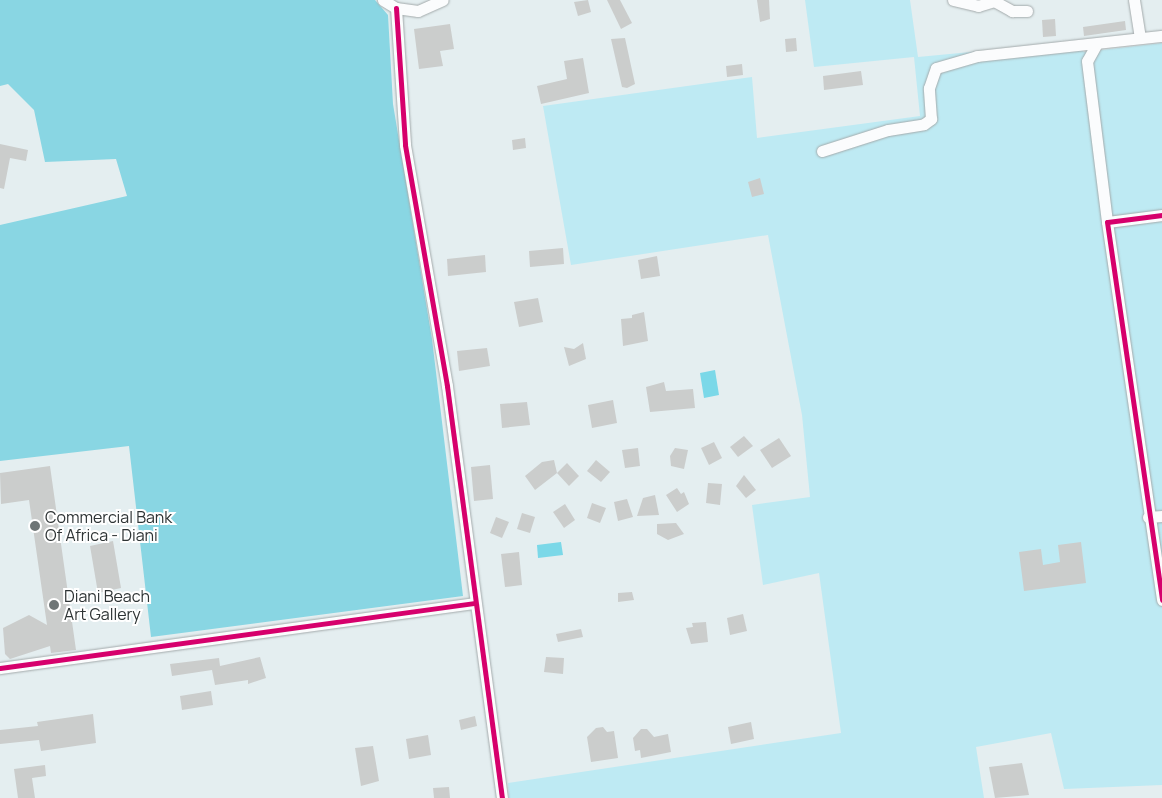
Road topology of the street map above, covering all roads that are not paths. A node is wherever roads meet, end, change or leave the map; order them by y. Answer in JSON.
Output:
{"nodes":[{"id":1,"x":383,"y":0,"type":"edge"},
{"id":2,"x":443,"y":0,"type":"edge"},
{"id":3,"x":953,"y":0,"type":"edge"},
{"id":4,"x":1134,"y":0,"type":"edge"},
{"id":5,"x":396,"y":8,"type":"junction"},
{"id":6,"x":1027,"y":11,"type":"dead end"},
{"id":7,"x":1140,"y":36,"type":"junction"},
{"id":8,"x":1162,"y":36,"type":"edge"},
{"id":9,"x":1096,"y":45,"type":"junction"},
{"id":10,"x":822,"y":151,"type":"dead end"},
{"id":11,"x":1162,"y":215,"type":"edge"},
{"id":12,"x":1107,"y":222,"type":"junction"},
{"id":13,"x":1162,"y":516,"type":"edge"},
{"id":14,"x":1148,"y":517,"type":"junction"},
{"id":15,"x":1162,"y":600,"type":"edge"},
{"id":16,"x":474,"y":603,"type":"junction"},
{"id":17,"x":0,"y":668,"type":"edge"},
{"id":18,"x":502,"y":798,"type":"edge"}],
"edges":[{"from":1,"to":5,"type":"street"},
{"from":2,"to":5,"type":"street"},
{"from":3,"to":6,"type":"street"},
{"from":4,"to":7,"type":"street"},
{"from":5,"to":16,"type":"street"},
{"from":7,"to":8,"type":"street"},
{"from":7,"to":9,"type":"street"},
{"from":9,"to":10,"type":"street"},
{"from":9,"to":12,"type":"street"},
{"from":11,"to":12,"type":"street"},
{"from":12,"to":14,"type":"street"},
{"from":13,"to":14,"type":"street"},
{"from":14,"to":15,"type":"street"},
{"from":16,"to":17,"type":"street"},
{"from":16,"to":18,"type":"street"}]}
